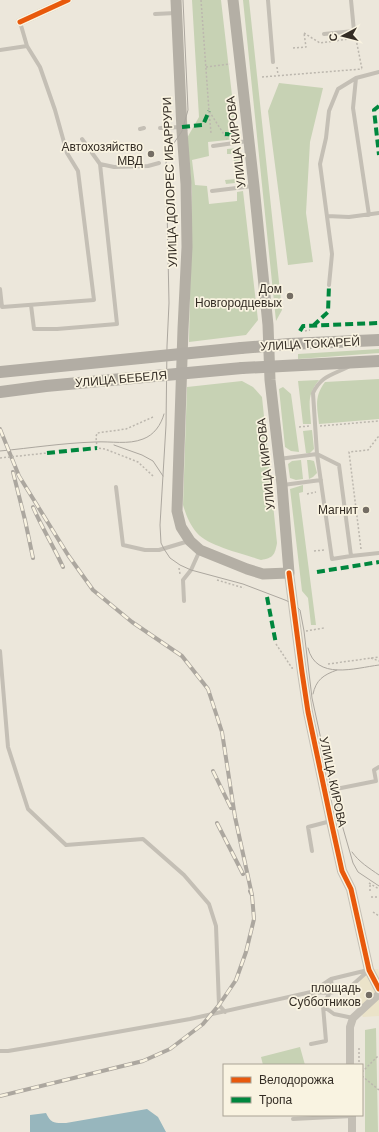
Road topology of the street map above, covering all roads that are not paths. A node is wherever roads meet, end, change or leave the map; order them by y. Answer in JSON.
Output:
{"nodes":[{"id":1,"x":68,"y":0,"type":"edge"},
{"id":2,"x":176,"y":0,"type":"edge"},
{"id":3,"x":233,"y":0,"type":"edge"},
{"id":4,"x":268,"y":0,"type":"edge"},
{"id":5,"x":351,"y":0,"type":"edge"},
{"id":6,"x":155,"y":14,"type":"dead end"},
{"id":7,"x":176,"y":14,"type":"junction"},
{"id":8,"x":20,"y":22,"type":"joint"},
{"id":9,"x":324,"y":34,"type":"dead end"},
{"id":10,"x":27,"y":46,"type":"junction"},
{"id":11,"x":0,"y":50,"type":"edge"},
{"id":12,"x":273,"y":62,"type":"dead end"},
{"id":13,"x":379,"y":72,"type":"edge"},
{"id":14,"x":356,"y":78,"type":"junction"},
{"id":15,"x":182,"y":127,"type":"junction"},
{"id":16,"x":160,"y":128,"type":"dead end"},
{"id":17,"x":82,"y":139,"type":"dead end"},
{"id":18,"x":249,"y":141,"type":"junction"},
{"id":19,"x":213,"y":146,"type":"dead end"},
{"id":20,"x":159,"y":163,"type":"dead end"},
{"id":21,"x":100,"y":164,"type":"junction"},
{"id":22,"x":254,"y":186,"type":"junction"},
{"id":23,"x":212,"y":191,"type":"dead end"},
{"id":24,"x":379,"y":213,"type":"edge"},
{"id":25,"x":369,"y":215,"type":"junction"},
{"id":26,"x":327,"y":216,"type":"junction"},
{"id":27,"x":329,"y":286,"type":"dead end"},
{"id":28,"x":0,"y":289,"type":"edge"},
{"id":29,"x":31,"y":305,"type":"junction"},
{"id":30,"x":379,"y":340,"type":"edge"},
{"id":31,"x":269,"y":346,"type":"junction"},
{"id":32,"x":241,"y":348,"type":"joint"},
{"id":33,"x":379,"y":360,"type":"edge"},
{"id":34,"x":362,"y":361,"type":"junction"},
{"id":35,"x":270,"y":366,"type":"junction"},
{"id":36,"x":242,"y":368,"type":"joint"},
{"id":37,"x":0,"y":372,"type":"edge"},
{"id":38,"x":0,"y":392,"type":"edge"},
{"id":39,"x":317,"y":454,"type":"junction"},
{"id":40,"x":279,"y":460,"type":"junction"},
{"id":41,"x":320,"y":480,"type":"junction"},
{"id":42,"x":282,"y":485,"type":"junction"},
{"id":43,"x":116,"y":488,"type":"dead end"},
{"id":44,"x":190,"y":541,"type":"junction"},
{"id":45,"x":200,"y":550,"type":"junction"},
{"id":46,"x":379,"y":553,"type":"edge"},
{"id":47,"x":351,"y":556,"type":"junction"},
{"id":48,"x":289,"y":574,"type":"junction"},
{"id":49,"x":184,"y":601,"type":"dead end"},
{"id":50,"x":0,"y":651,"type":"edge"},
{"id":51,"x":379,"y":767,"type":"edge"},
{"id":52,"x":325,"y":791,"type":"junction"},
{"id":53,"x":331,"y":821,"type":"junction"},
{"id":54,"x":312,"y":851,"type":"dead end"},
{"id":55,"x":369,"y":970,"type":"junction"},
{"id":56,"x":332,"y":979,"type":"junction"},
{"id":57,"x":379,"y":988,"type":"edge"},
{"id":58,"x":311,"y":992,"type":"junction"},
{"id":59,"x":330,"y":993,"type":"junction"},
{"id":60,"x":379,"y":994,"type":"edge"},
{"id":61,"x":323,"y":1006,"type":"junction"},
{"id":62,"x":225,"y":1012,"type":"junction"},
{"id":63,"x":353,"y":1018,"type":"junction"},
{"id":64,"x":311,"y":1044,"type":"dead end"},
{"id":65,"x":0,"y":1050,"type":"edge"},
{"id":66,"x":350,"y":1064,"type":"edge"},
{"id":67,"x":337,"y":1116,"type":"edge"},
{"id":68,"x":352,"y":1116,"type":"edge"},
{"id":69,"x":293,"y":1119,"type":"dead end"},
{"id":70,"x":352,"y":1132,"type":"edge"}],
"edges":[{"from":1,"to":8,"type":"street"},
{"from":2,"to":7,"type":"main road","name":"УЛИЦА ДОЛОРЕС ИБАРРУРИ"},
{"from":3,"to":18,"type":"main road","name":"УЛИЦА КИРОВА"},
{"from":4,"to":12,"type":"lane"},
{"from":5,"to":9,"type":"lane"},
{"from":6,"to":7,"type":"lane"},
{"from":7,"to":15,"type":"main road","name":"УЛИЦА ДОЛОРЕС ИБАРРУРИ"},
{"from":8,"to":10,"type":"lane"},
{"from":10,"to":11,"type":"lane"},
{"from":10,"to":29,"type":"lane"},
{"from":13,"to":14,"type":"lane"},
{"from":14,"to":25,"type":"lane"},
{"from":14,"to":26,"type":"lane"},
{"from":15,"to":16,"type":"lane"},
{"from":15,"to":44,"type":"main road","name":"УЛИЦА ДОЛОРЕС ИБАРРУРИ"},
{"from":17,"to":21,"type":"lane"},
{"from":18,"to":19,"type":"lane"},
{"from":18,"to":22,"type":"main road","name":"УЛИЦА КИРОВА"},
{"from":20,"to":21,"type":"lane"},
{"from":21,"to":29,"type":"lane"},
{"from":22,"to":23,"type":"lane"},
{"from":22,"to":31,"type":"main road","name":"УЛИЦА КИРОВА"},
{"from":24,"to":25,"type":"lane"},
{"from":25,"to":26,"type":"lane"},
{"from":26,"to":27,"type":"lane"},
{"from":28,"to":29,"type":"lane"},
{"from":30,"to":31,"type":"main road","name":"УЛИЦА ТОКАРЕЙ"},
{"from":31,"to":32,"type":"main road","name":"УЛИЦА ТОКАРЕЙ"},
{"from":31,"to":35,"type":"main road","name":"УЛИЦА КИРОВА"},
{"from":32,"to":37,"type":"main road","name":"УЛИЦА БЕБЕЛЯ","bridge":true},
{"from":33,"to":34,"type":"main road","name":"УЛИЦА ТОКАРЕЙ"},
{"from":34,"to":35,"type":"main road","name":"УЛИЦА ТОКАРЕЙ"},
{"from":34,"to":39,"type":"lane"},
{"from":35,"to":36,"type":"main road","name":"УЛИЦА ТОКАРЕЙ"},
{"from":35,"to":40,"type":"main road","name":"УЛИЦА КИРОВА"},
{"from":36,"to":38,"type":"main road","name":"УЛИЦА БЕБЕЛЯ","bridge":true},
{"from":39,"to":40,"type":"lane"},
{"from":39,"to":41,"type":"lane"},
{"from":39,"to":47,"type":"lane"},
{"from":40,"to":42,"type":"main road","name":"УЛИЦА КИРОВА"},
{"from":41,"to":42,"type":"lane"},
{"from":41,"to":47,"type":"lane"},
{"from":42,"to":48,"type":"main road","name":"УЛИЦА КИРОВА"},
{"from":43,"to":44,"type":"lane"},
{"from":44,"to":45,"type":"main road","name":"УЛИЦА ДОЛОРЕС ИБАРРУРИ"},
{"from":45,"to":48,"type":"main road","name":"УЛИЦА ДОЛОРЕС ИБАРРУРИ"},
{"from":45,"to":49,"type":"lane"},
{"from":46,"to":47,"type":"lane"},
{"from":48,"to":52,"type":"street","name":"УЛИЦА КИРОВА"},
{"from":50,"to":62,"type":"lane"},
{"from":51,"to":52,"type":"lane"},
{"from":52,"to":53,"type":"street","name":"УЛИЦА КИРОВА"},
{"from":53,"to":54,"type":"lane"},
{"from":53,"to":55,"type":"street","name":"УЛИЦА КИРОВА"},
{"from":55,"to":56,"type":"lane"},
{"from":55,"to":57,"type":"street","name":"УЛИЦА КИРОВА"},
{"from":55,"to":59,"type":"lane"},
{"from":56,"to":58,"type":"lane"},
{"from":56,"to":59,"type":"lane"},
{"from":58,"to":59,"type":"lane"},
{"from":58,"to":61,"type":"lane"},
{"from":58,"to":62,"type":"lane"},
{"from":59,"to":61,"type":"lane"},
{"from":60,"to":63,"type":"street"},
{"from":61,"to":63,"type":"lane"},
{"from":61,"to":64,"type":"lane"},
{"from":62,"to":65,"type":"lane"},
{"from":63,"to":66,"type":"street"},
{"from":67,"to":69,"type":"lane"},
{"from":68,"to":70,"type":"street"}]}
